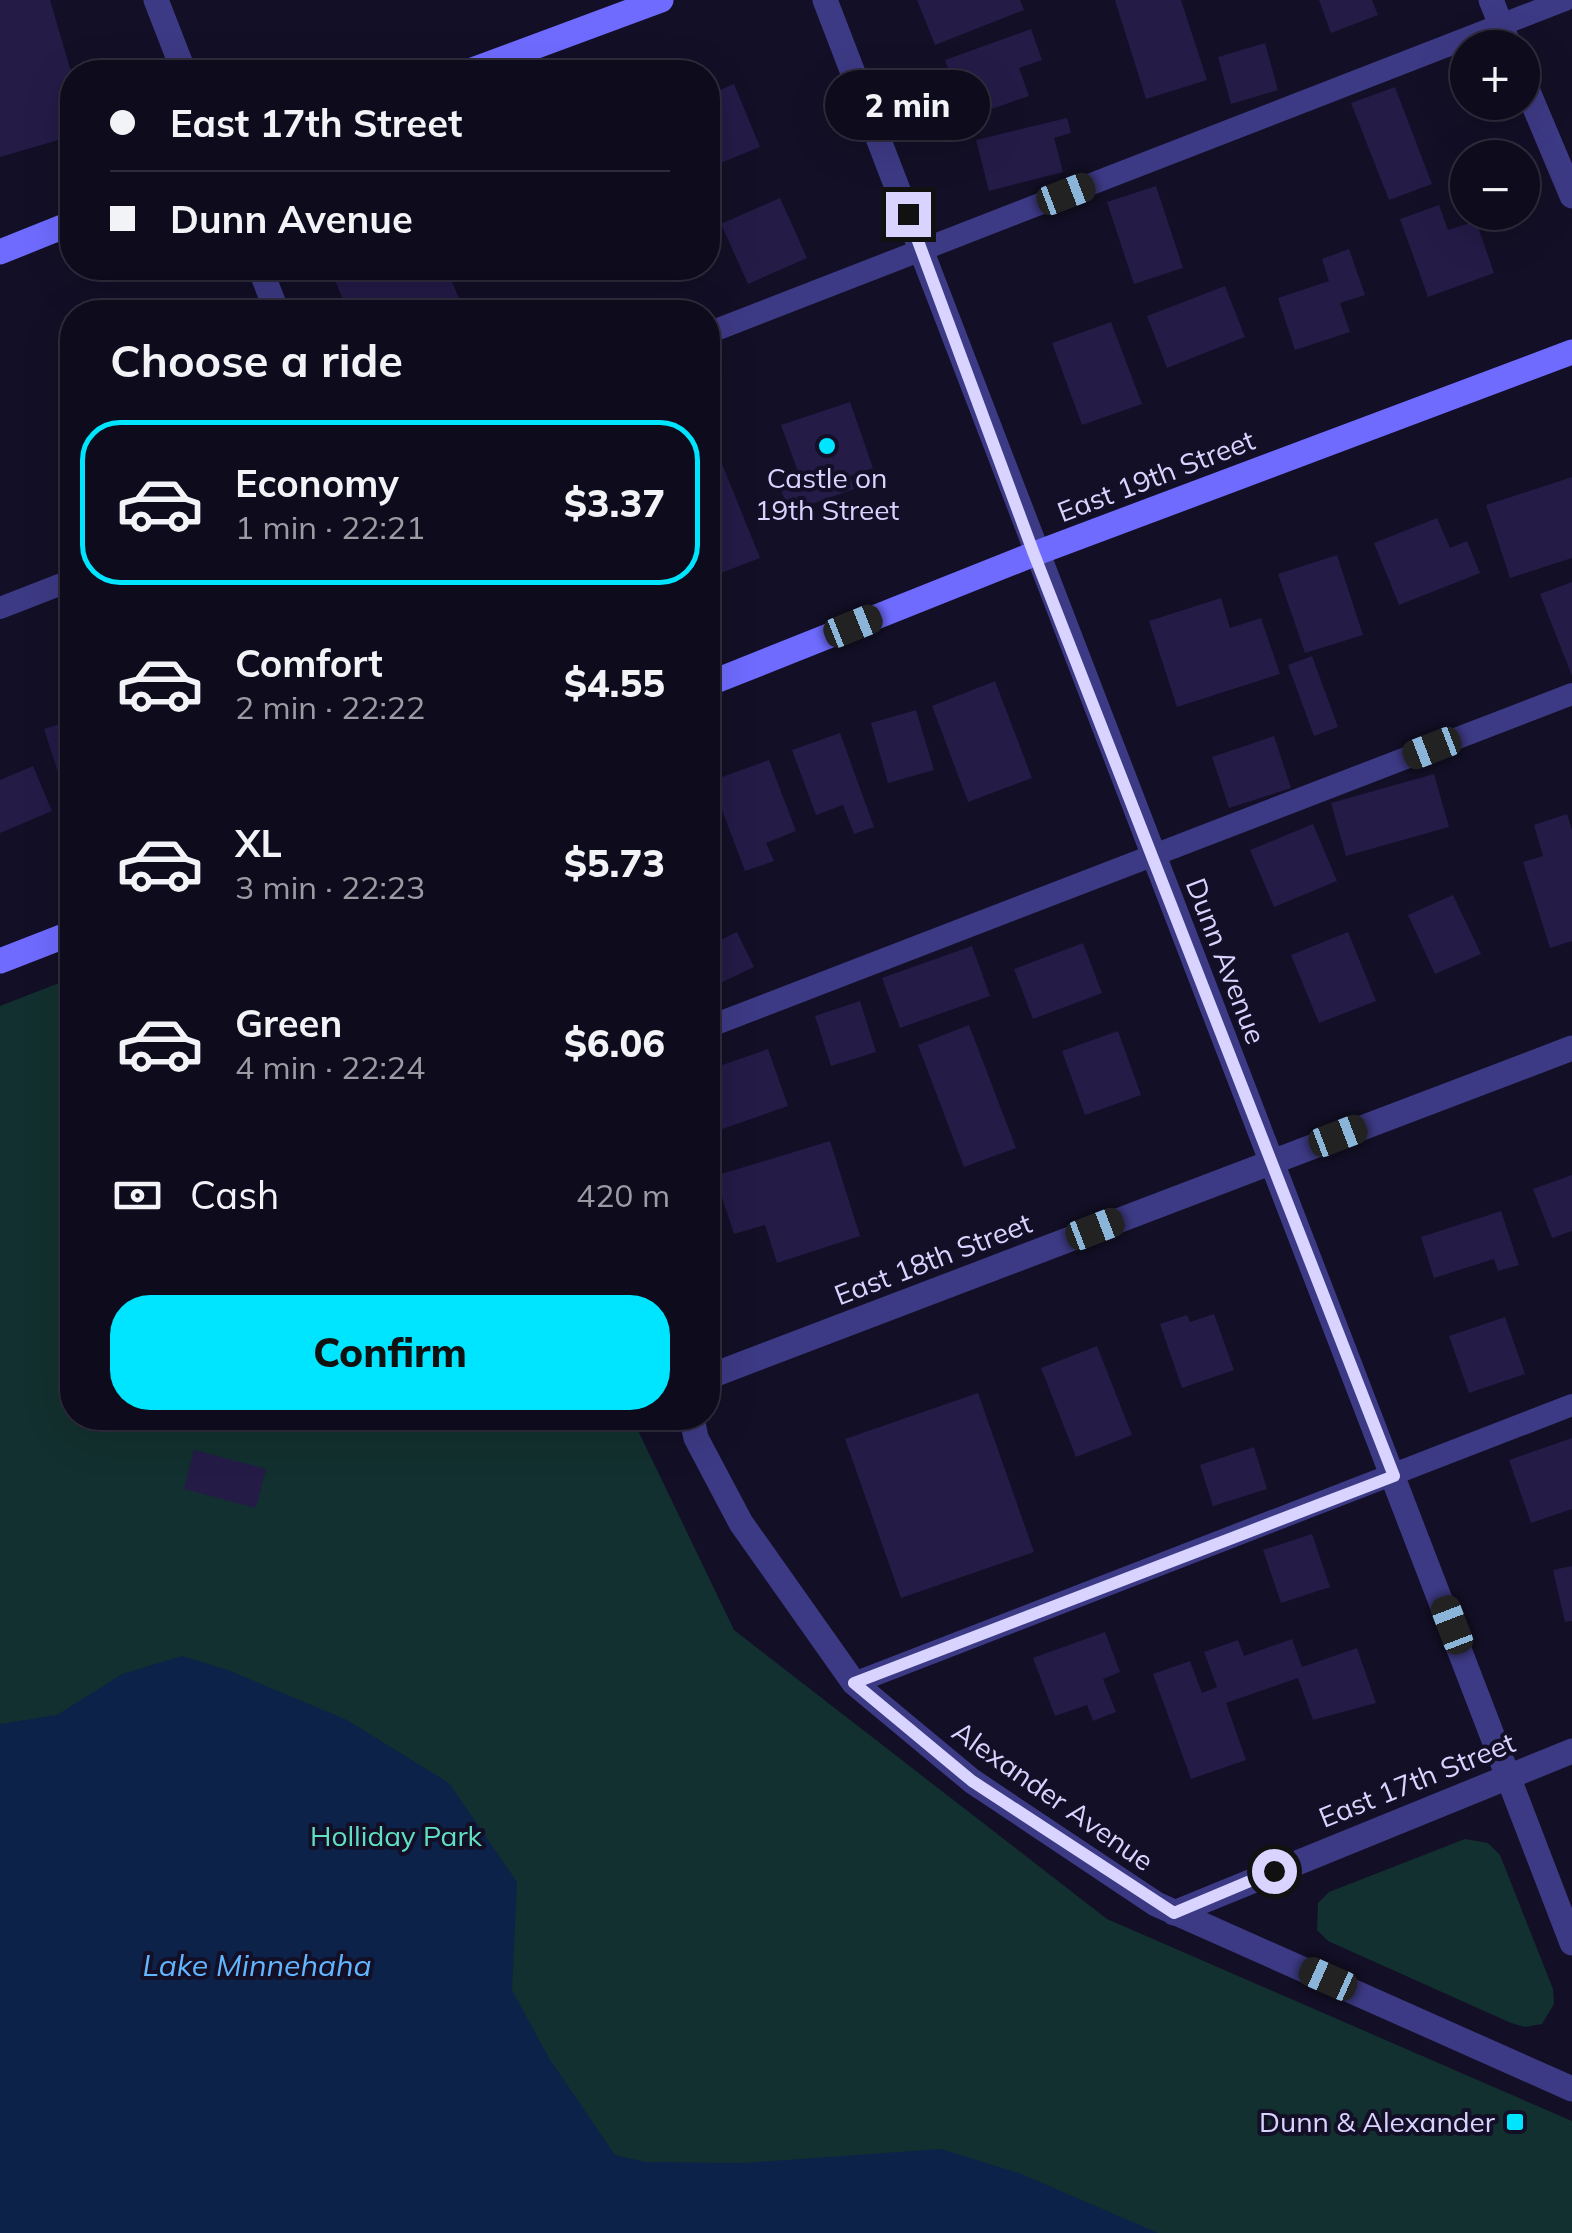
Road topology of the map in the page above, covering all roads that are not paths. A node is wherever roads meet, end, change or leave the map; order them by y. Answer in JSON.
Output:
{"nodes":[{"id":1,"x":156,"y":0,"type":"edge"},
{"id":2,"x":661,"y":0,"type":"edge"},
{"id":3,"x":825,"y":0,"type":"edge"},
{"id":4,"x":1491,"y":0,"type":"edge"},
{"id":5,"x":1565,"y":0,"type":"edge"},
{"id":6,"x":1503,"y":30,"type":"edge"},
{"id":7,"x":1515,"y":30,"type":"edge"},
{"id":8,"x":1450,"y":56,"type":"edge"},
{"id":9,"x":179,"y":60,"type":"edge"},
{"id":10,"x":499,"y":60,"type":"edge"},
{"id":11,"x":1540,"y":120,"type":"edge"},
{"id":12,"x":1572,"y":196,"type":"edge"},
{"id":13,"x":60,"y":228,"type":"edge"},
{"id":14,"x":922,"y":250,"type":"junction"},
{"id":15,"x":0,"y":252,"type":"edge"},
{"id":16,"x":720,"y":328,"type":"edge"},
{"id":17,"x":1572,"y":352,"type":"edge"},
{"id":18,"x":1034,"y":554,"type":"junction"},
{"id":19,"x":60,"y":585,"type":"edge"},
{"id":20,"x":0,"y":608,"type":"edge"},
{"id":21,"x":720,"y":679,"type":"edge"},
{"id":22,"x":1572,"y":694,"type":"edge"},
{"id":23,"x":1153,"y":856,"type":"junction"},
{"id":24,"x":60,"y":938,"type":"edge"},
{"id":25,"x":0,"y":962,"type":"edge"},
{"id":26,"x":720,"y":1022,"type":"edge"},
{"id":27,"x":1572,"y":1048,"type":"edge"},
{"id":28,"x":1271,"y":1162,"type":"junction"},
{"id":29,"x":720,"y":1372,"type":"edge"},
{"id":30,"x":1572,"y":1406,"type":"edge"},
{"id":31,"x":694,"y":1430,"type":"edge"},
{"id":32,"x":1394,"y":1476,"type":"junction"},
{"id":33,"x":854,"y":1683,"type":"junction"},
{"id":34,"x":1572,"y":1751,"type":"edge"},
{"id":35,"x":1509,"y":1774,"type":"junction"},
{"id":36,"x":1174,"y":1913,"type":"junction"},
{"id":37,"x":1572,"y":1944,"type":"edge"},
{"id":38,"x":1572,"y":2088,"type":"edge"}],
"edges":[{"from":1,"to":9,"type":"street"},
{"from":2,"to":10,"type":"main road"},
{"from":3,"to":14,"type":"street","name":"Dunn Avenue"},
{"from":4,"to":6,"type":"street"},
{"from":5,"to":7,"type":"lane"},
{"from":8,"to":14,"type":"lane"},
{"from":11,"to":12,"type":"street"},
{"from":13,"to":15,"type":"main road"},
{"from":14,"to":16,"type":"lane"},
{"from":14,"to":18,"type":"street","name":"Dunn Avenue"},
{"from":17,"to":18,"type":"main road","name":"East 19th Street"},
{"from":18,"to":21,"type":"main road","name":"East 19th Street"},
{"from":18,"to":23,"type":"street","name":"Dunn Avenue"},
{"from":19,"to":20,"type":"lane"},
{"from":22,"to":23,"type":"lane"},
{"from":23,"to":26,"type":"lane"},
{"from":23,"to":28,"type":"street","name":"Dunn Avenue"},
{"from":24,"to":25,"type":"main road"},
{"from":27,"to":28,"type":"street","name":"East 18th Street"},
{"from":28,"to":29,"type":"street","name":"East 18th Street"},
{"from":28,"to":32,"type":"street","name":"Dunn Avenue"},
{"from":30,"to":32,"type":"lane"},
{"from":31,"to":33,"type":"street","name":"Alexander Avenue"},
{"from":32,"to":33,"type":"lane"},
{"from":32,"to":35,"type":"street","name":"Dunn Avenue"},
{"from":33,"to":36,"type":"street","name":"Alexander Avenue"},
{"from":34,"to":35,"type":"street","name":"East 17th Street"},
{"from":35,"to":36,"type":"street","name":"East 17th Street"},
{"from":35,"to":37,"type":"street","name":"Dunn Avenue"},
{"from":36,"to":38,"type":"street","name":"Alexander Avenue"}]}
